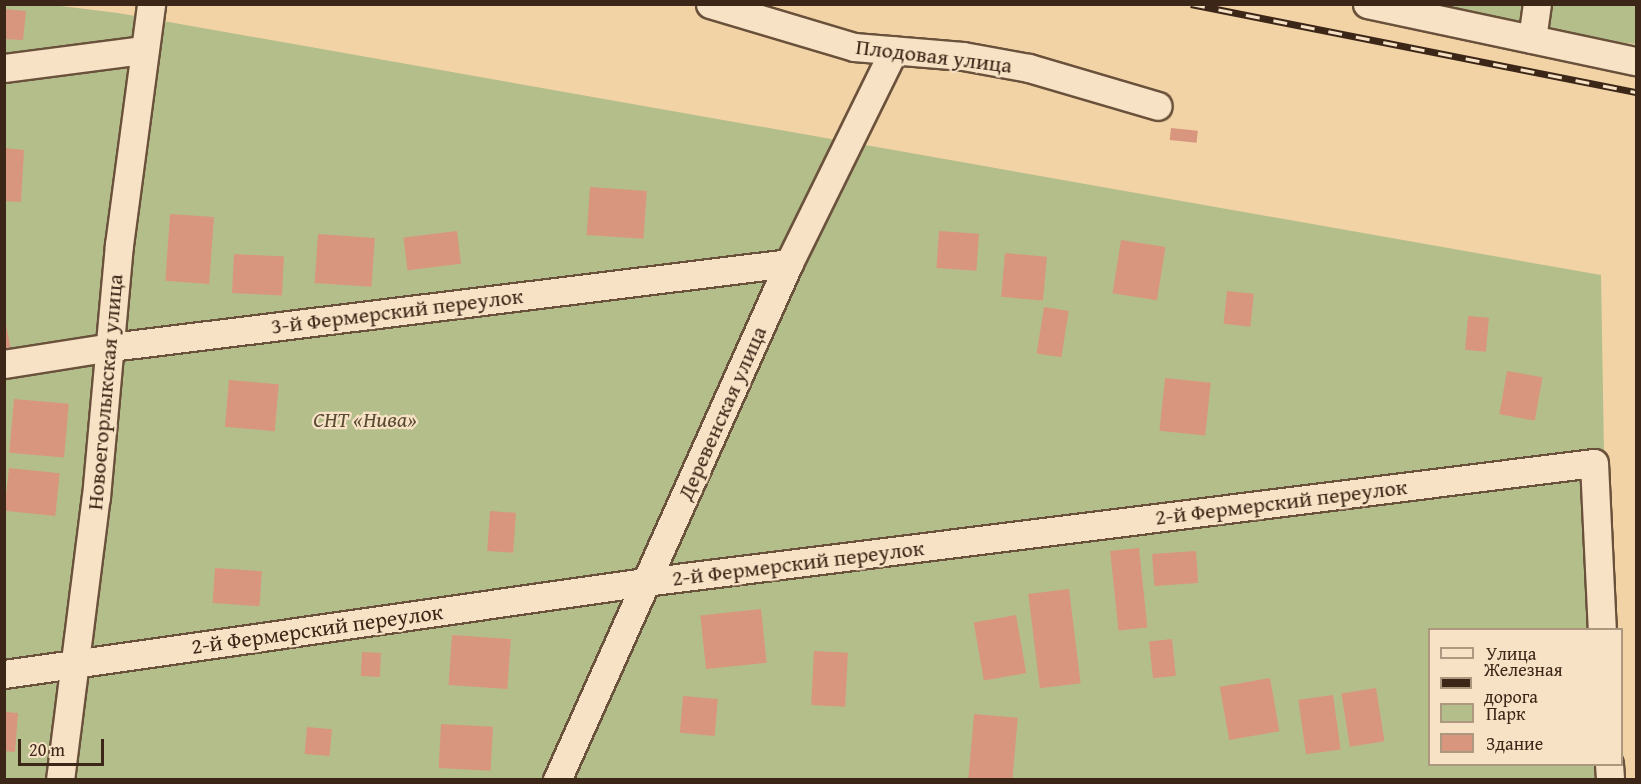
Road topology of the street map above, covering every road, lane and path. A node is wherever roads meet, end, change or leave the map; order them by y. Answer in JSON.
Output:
{"nodes":[{"id":1,"x":151,"y":4,"type":"edge"},
{"id":2,"x":710,"y":4,"type":"edge"},
{"id":3,"x":1367,"y":4,"type":"edge"},
{"id":4,"x":1537,"y":4,"type":"edge"},
{"id":5,"x":1532,"y":39,"type":"junction"},
{"id":6,"x":142,"y":50,"type":"junction"},
{"id":7,"x":894,"y":50,"type":"junction"},
{"id":8,"x":1636,"y":62,"type":"edge"},
{"id":9,"x":4,"y":68,"type":"edge"},
{"id":10,"x":1158,"y":106,"type":"dead end"},
{"id":11,"x":789,"y":263,"type":"junction"},
{"id":12,"x":111,"y":347,"type":"junction"},
{"id":13,"x":4,"y":364,"type":"edge"},
{"id":14,"x":645,"y":582,"type":"junction"},
{"id":15,"x":1602,"y":628,"type":"edge"},
{"id":16,"x":74,"y":663,"type":"junction"},
{"id":17,"x":4,"y":674,"type":"edge"},
{"id":18,"x":60,"y":780,"type":"edge"},
{"id":19,"x":557,"y":780,"type":"edge"}],
"edges":[{"from":1,"to":6,"type":"street","name":"Новоегорлыкская улица"},
{"from":2,"to":7,"type":"street","name":"Плодовая улица"},
{"from":3,"to":5,"type":"street"},
{"from":4,"to":5,"type":"street"},
{"from":5,"to":8,"type":"street"},
{"from":6,"to":9,"type":"street"},
{"from":6,"to":12,"type":"street","name":"Новоегорлыкская улица"},
{"from":7,"to":10,"type":"street","name":"Плодовая улица"},
{"from":7,"to":11,"type":"street","name":"Деревенская улица"},
{"from":11,"to":12,"type":"street","name":"3-й Фермерский переулок"},
{"from":11,"to":14,"type":"street","name":"Деревенская улица"},
{"from":12,"to":13,"type":"street","name":"3-й Фермерский переулок"},
{"from":12,"to":16,"type":"street","name":"Новоегорлыкская улица"},
{"from":14,"to":15,"type":"street","name":"2-й Фермерский переулок"},
{"from":14,"to":16,"type":"street","name":"2-й Фермерский переулок"},
{"from":14,"to":19,"type":"street","name":"Деревенская улица"},
{"from":16,"to":17,"type":"street","name":"2-й Фермерский переулок"},
{"from":16,"to":18,"type":"street","name":"Новоегорлыкская улица"}]}
